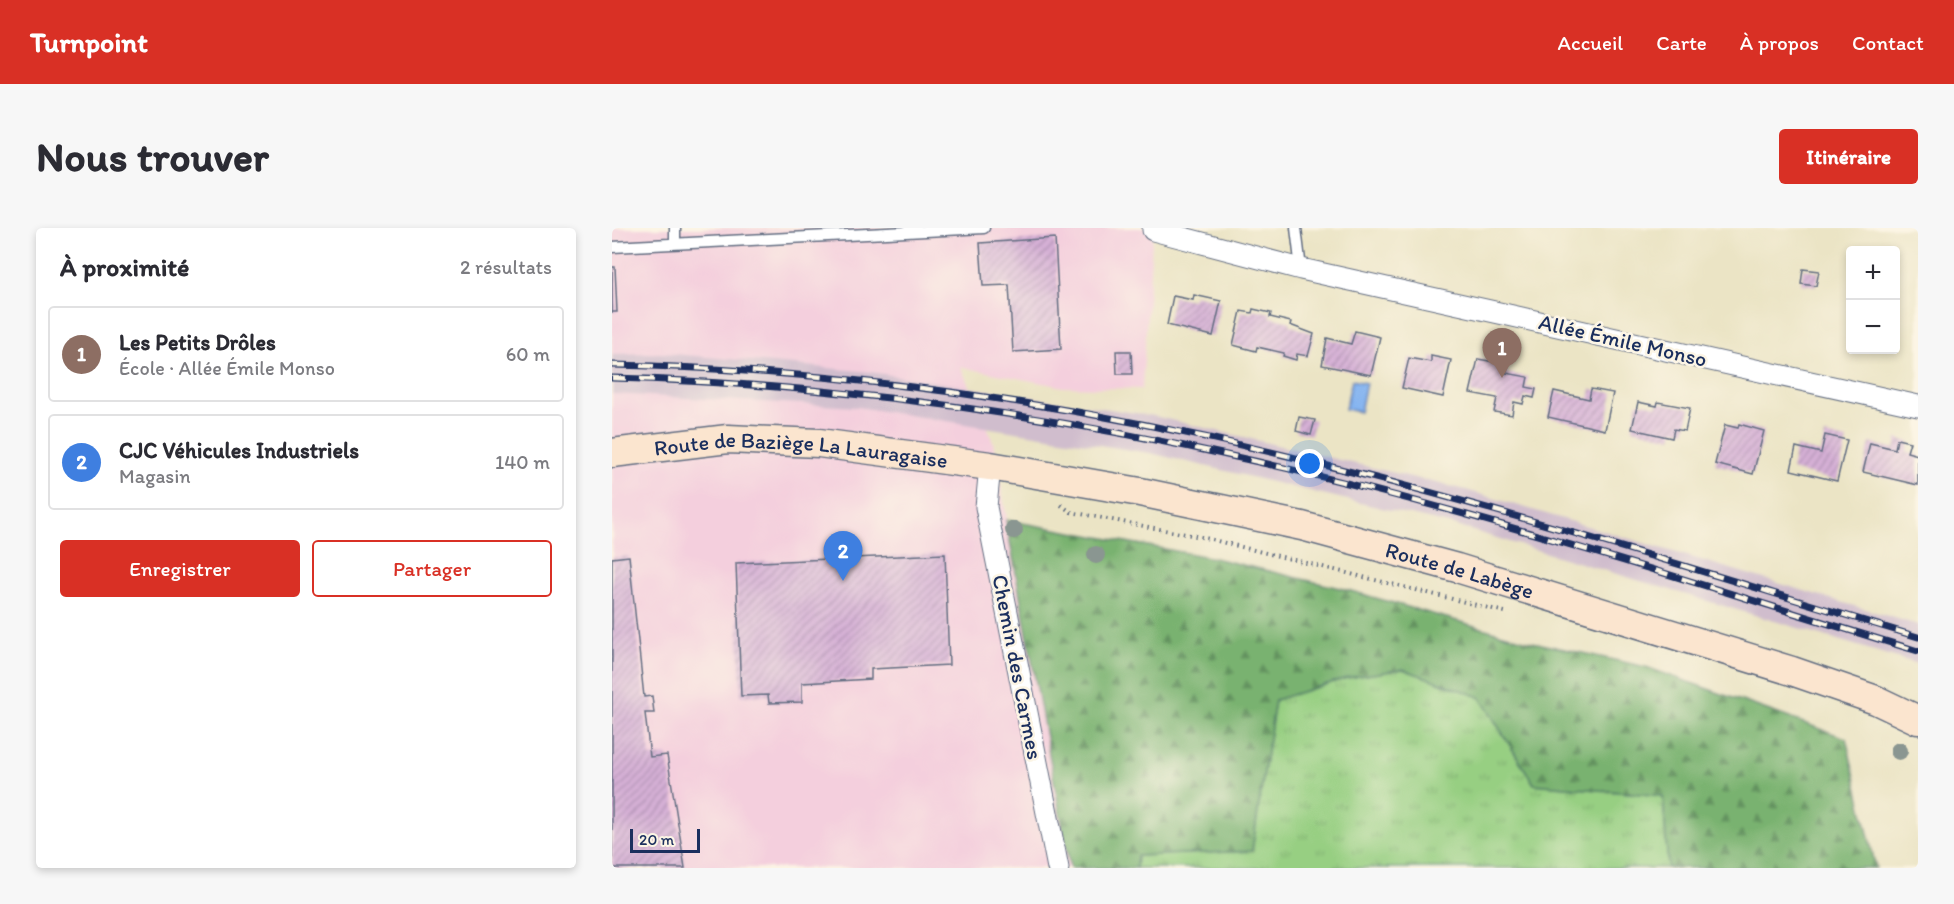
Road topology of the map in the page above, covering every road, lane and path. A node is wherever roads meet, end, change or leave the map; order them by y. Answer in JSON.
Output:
{"nodes":[{"id":1,"x":675,"y":228,"type":"edge"},
{"id":2,"x":984,"y":228,"type":"edge"},
{"id":3,"x":1296,"y":228,"type":"edge"},
{"id":4,"x":949,"y":229,"type":"edge"},
{"id":5,"x":1148,"y":229,"type":"edge"},
{"id":6,"x":675,"y":244,"type":"junction"},
{"id":7,"x":612,"y":247,"type":"edge"},
{"id":8,"x":1301,"y":269,"type":"junction"},
{"id":9,"x":1918,"y":406,"type":"edge"},
{"id":10,"x":612,"y":453,"type":"edge"},
{"id":11,"x":990,"y":466,"type":"junction"},
{"id":12,"x":1918,"y":720,"type":"edge"},
{"id":13,"x":1058,"y":868,"type":"edge"}],
"edges":[{"from":1,"to":6,"type":"lane"},
{"from":2,"to":4,"type":"lane"},
{"from":3,"to":8,"type":"lane"},
{"from":4,"to":6,"type":"lane"},
{"from":5,"to":8,"type":"street","name":"Allée Émile Monso"},
{"from":6,"to":7,"type":"lane"},
{"from":8,"to":9,"type":"street","name":"Allée Émile Monso"},
{"from":10,"to":11,"type":"main road","name":"Route de Baziège La Lauragaise"},
{"from":11,"to":12,"type":"main road","name":"Route de Labège"},
{"from":11,"to":13,"type":"street","name":"Chemin des Carmes"}]}
